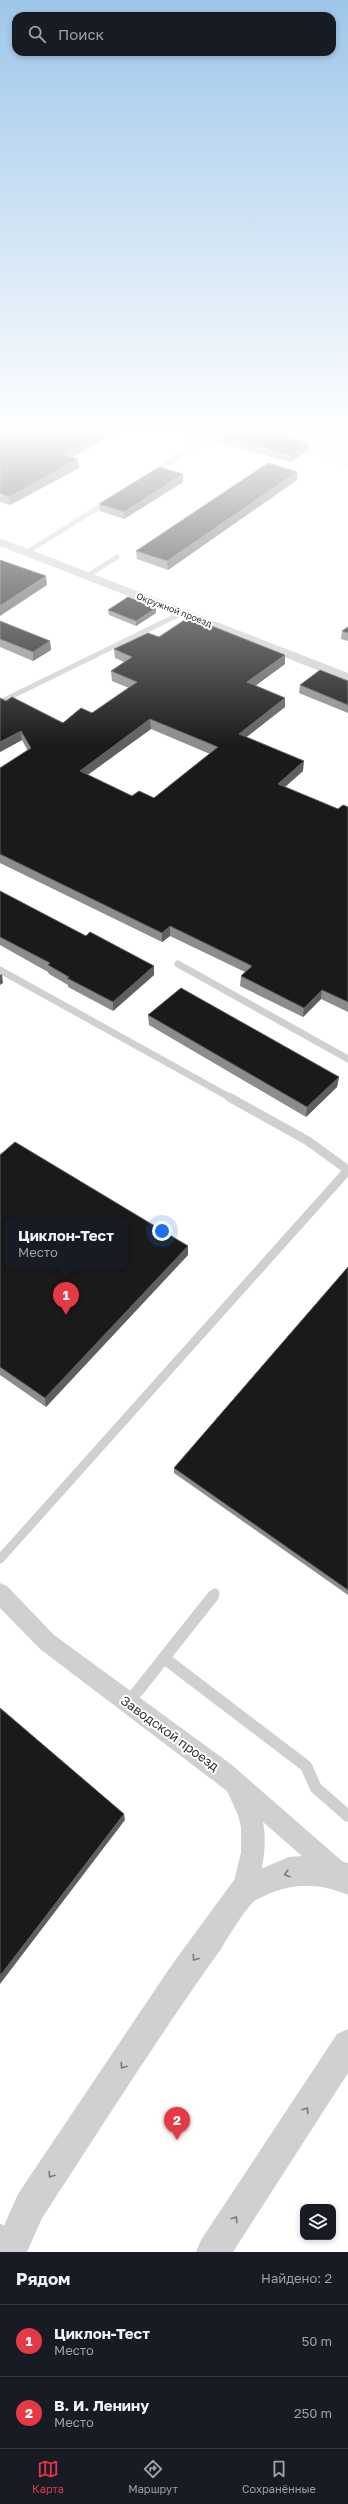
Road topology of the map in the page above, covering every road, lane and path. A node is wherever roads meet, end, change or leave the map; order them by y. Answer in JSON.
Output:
{"nodes":[{"id":1,"x":54,"y":535,"type":"edge"},
{"id":2,"x":0,"y":542,"type":"edge"},
{"id":3,"x":27,"y":552,"type":"junction"},
{"id":4,"x":116,"y":557,"type":"dead end"},
{"id":5,"x":87,"y":576,"type":"junction"},
{"id":6,"x":182,"y":613,"type":"junction"},
{"id":7,"x":348,"y":678,"type":"edge"},
{"id":8,"x":0,"y":702,"type":"edge"},
{"id":9,"x":178,"y":964,"type":"dead end"},
{"id":10,"x":0,"y":970,"type":"edge"},
{"id":11,"x":348,"y":1059,"type":"edge"},
{"id":12,"x":348,"y":1170,"type":"edge"},
{"id":13,"x":0,"y":1559,"type":"edge"},
{"id":14,"x":214,"y":1593,"type":"dead end"},
{"id":15,"x":0,"y":1594,"type":"edge"},
{"id":16,"x":164,"y":1658,"type":"junction"},
{"id":17,"x":129,"y":1703,"type":"junction"},
{"id":18,"x":224,"y":1773,"type":"junction"},
{"id":19,"x":348,"y":1816,"type":"edge"},
{"id":20,"x":344,"y":1877,"type":"edge"},
{"id":21,"x":244,"y":1890,"type":"junction"},
{"id":22,"x":348,"y":2046,"type":"edge"},
{"id":23,"x":8,"y":2246,"type":"edge"},
{"id":24,"x":214,"y":2252,"type":"edge"}],
"edges":[{"from":1,"to":3,"type":"lane"},
{"from":2,"to":3,"type":"street","name":"Окружной проезд"},
{"from":3,"to":5,"type":"street","name":"Окружной проезд"},
{"from":4,"to":5,"type":"lane"},
{"from":5,"to":6,"type":"street","name":"Окружной проезд"},
{"from":6,"to":7,"type":"street","name":"Окружной проезд"},
{"from":6,"to":8,"type":"lane"},
{"from":9,"to":11,"type":"lane"},
{"from":10,"to":12,"type":"lane"},
{"from":12,"to":13,"type":"lane"},
{"from":14,"to":16,"type":"lane"},
{"from":15,"to":17,"type":"street","name":"Заводской проезд"},
{"from":16,"to":17,"type":"lane"},
{"from":16,"to":19,"type":"lane"},
{"from":17,"to":18,"type":"street","name":"Заводской проезд"},
{"from":18,"to":20,"type":"street","name":"Заводской проезд"},
{"from":18,"to":21,"type":"street"},
{"from":20,"to":21,"type":"street","one_way":true},
{"from":21,"to":23,"type":"street","one_way":true},
{"from":24,"to":22,"type":"street","one_way":true}]}
